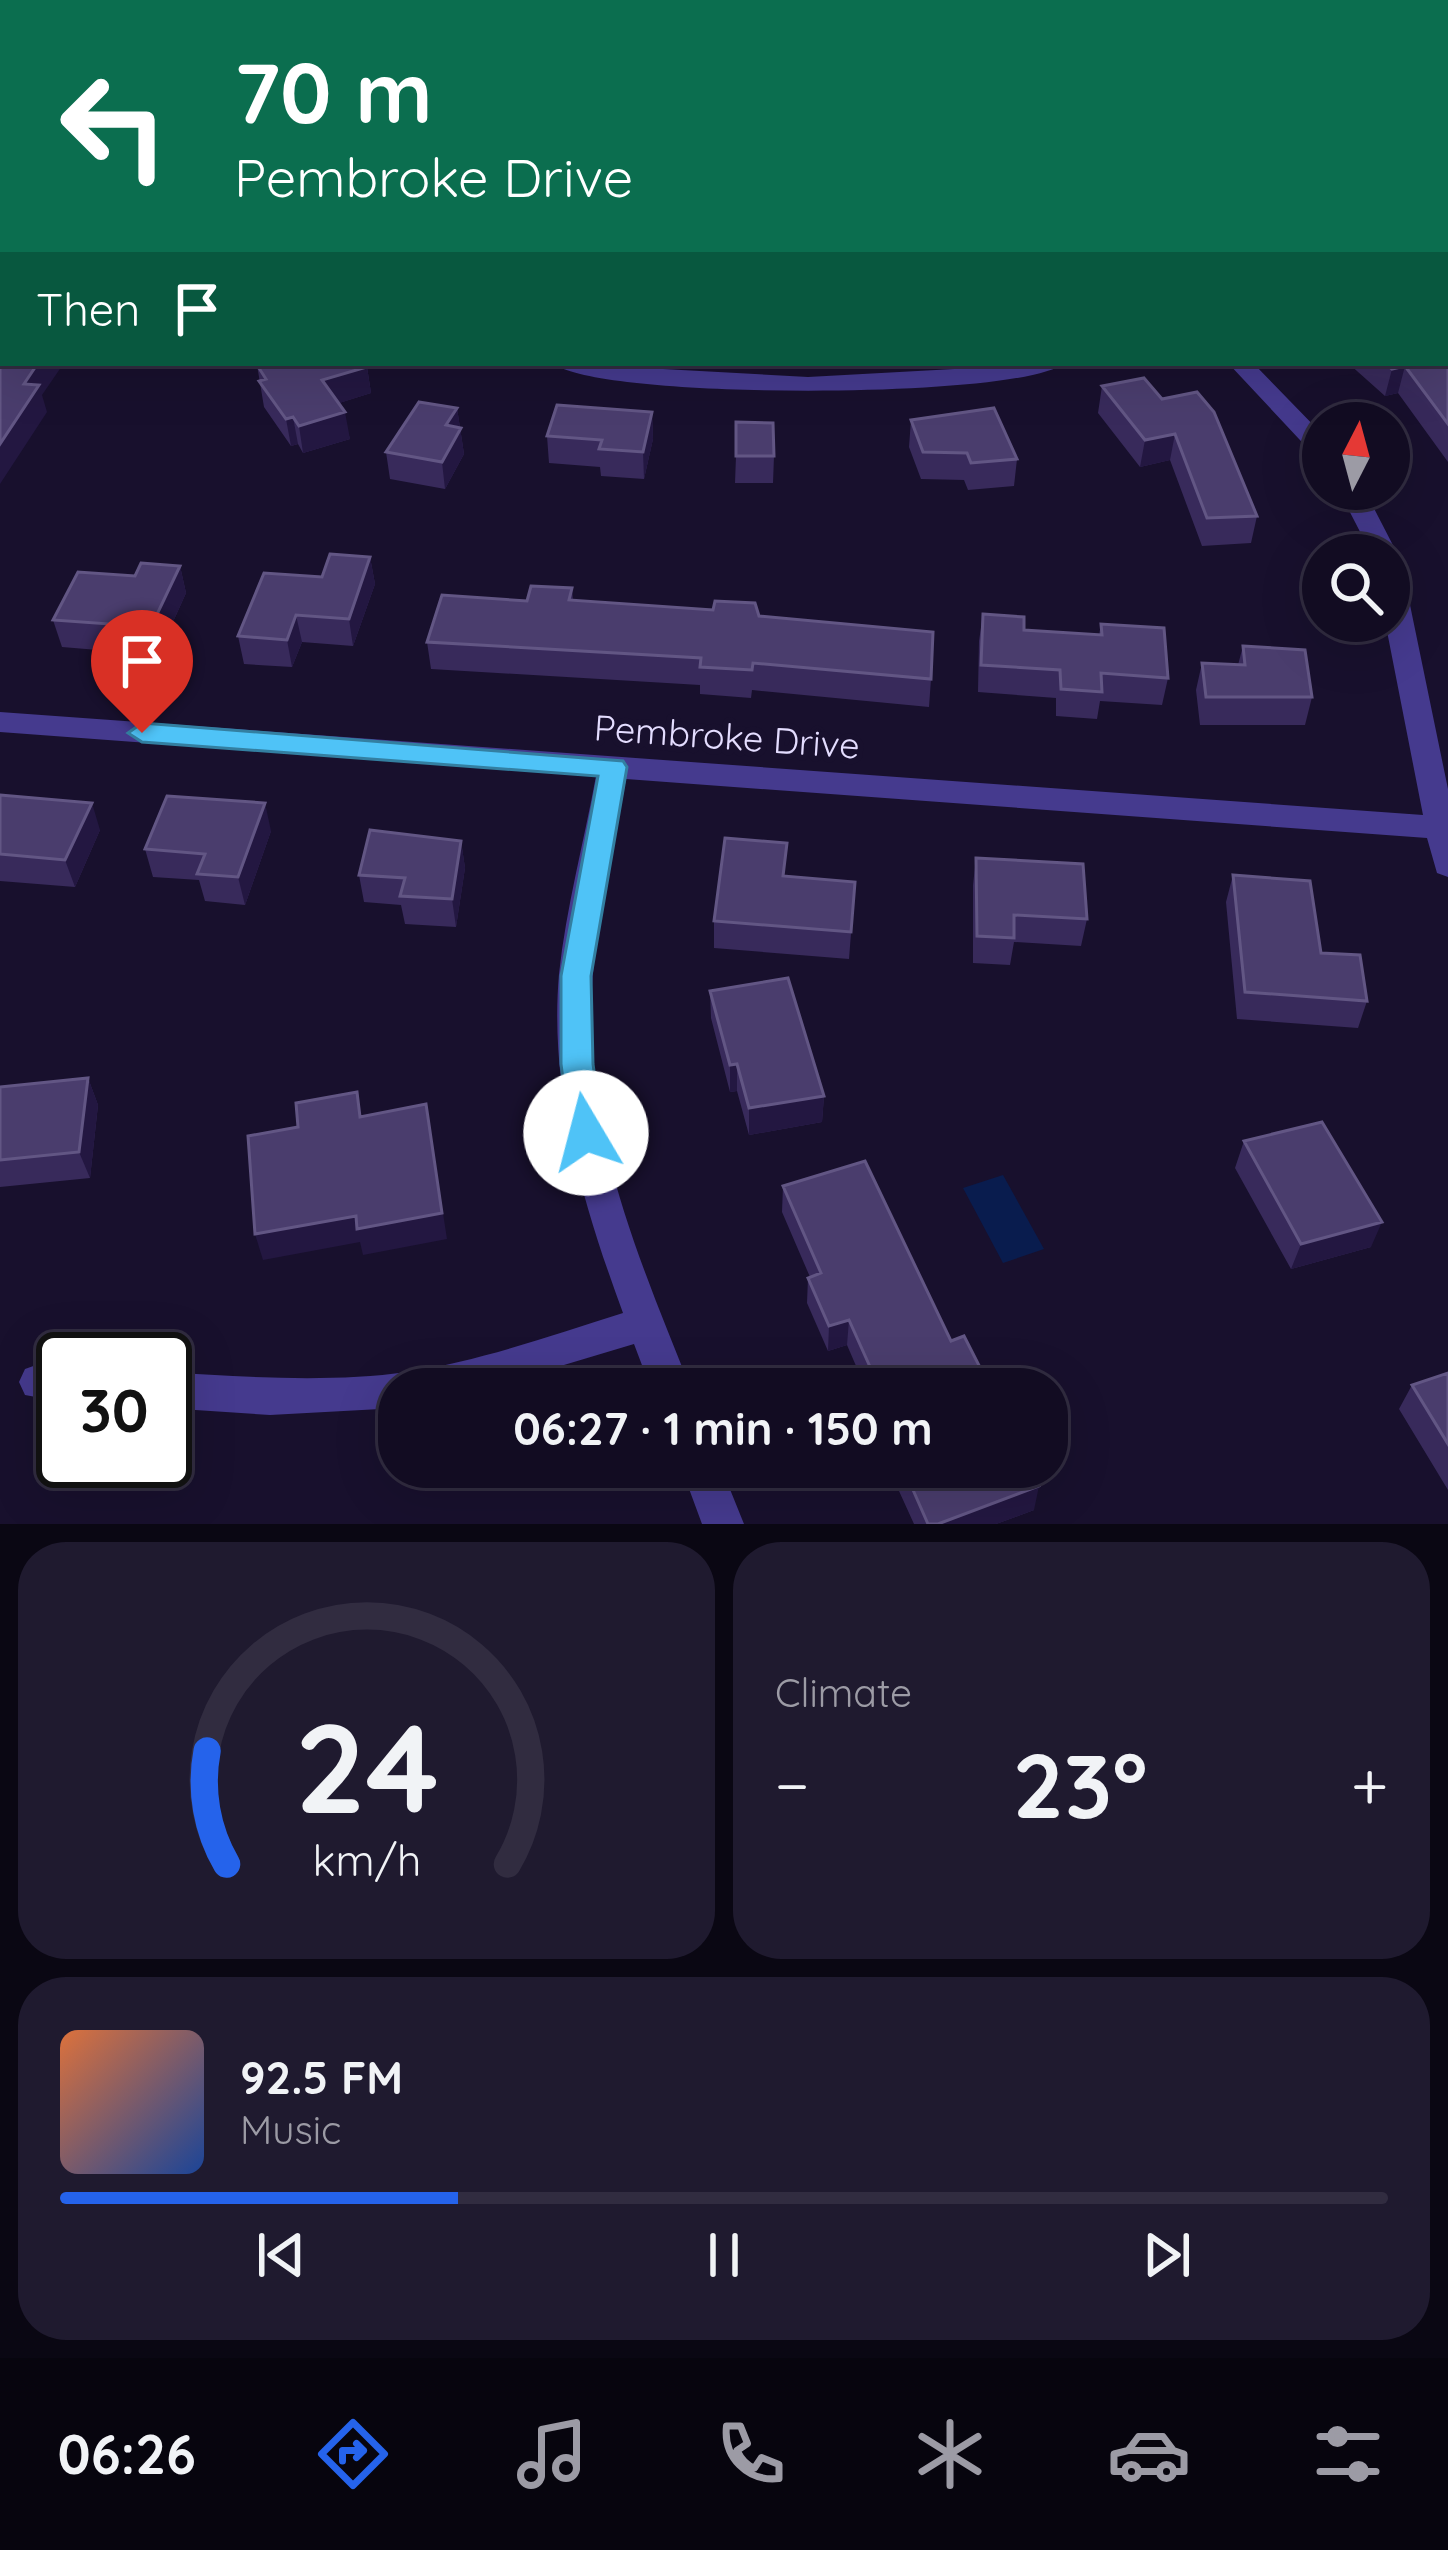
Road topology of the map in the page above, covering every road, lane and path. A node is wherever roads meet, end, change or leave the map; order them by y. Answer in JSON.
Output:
{"nodes":[{"id":1,"x":582,"y":366,"type":"edge"},
{"id":2,"x":1031,"y":366,"type":"edge"},
{"id":3,"x":1243,"y":366,"type":"edge"},
{"id":4,"x":1302,"y":428,"type":"edge"},
{"id":5,"x":1404,"y":642,"type":"edge"},
{"id":6,"x":0,"y":722,"type":"edge"},
{"id":7,"x":614,"y":767,"type":"junction"},
{"id":8,"x":1444,"y":828,"type":"edge"},
{"id":9,"x":1448,"y":865,"type":"edge"},
{"id":10,"x":646,"y":1323,"type":"junction"},
{"id":11,"x":498,"y":1368,"type":"edge"},
{"id":12,"x":663,"y":1368,"type":"edge"},
{"id":13,"x":378,"y":1391,"type":"edge"},
{"id":14,"x":192,"y":1392,"type":"edge"},
{"id":15,"x":709,"y":1488,"type":"edge"},
{"id":16,"x":723,"y":1524,"type":"edge"}],
"edges":[{"from":1,"to":2,"type":"street"},
{"from":3,"to":4,"type":"street"},
{"from":5,"to":8,"type":"street"},
{"from":6,"to":7,"type":"street","name":"Pembroke Drive"},
{"from":7,"to":8,"type":"street","name":"Pembroke Drive"},
{"from":7,"to":10,"type":"street"},
{"from":8,"to":9,"type":"street"},
{"from":10,"to":11,"type":"street"},
{"from":10,"to":12,"type":"street"},
{"from":13,"to":14,"type":"street"},
{"from":15,"to":16,"type":"street"}]}
